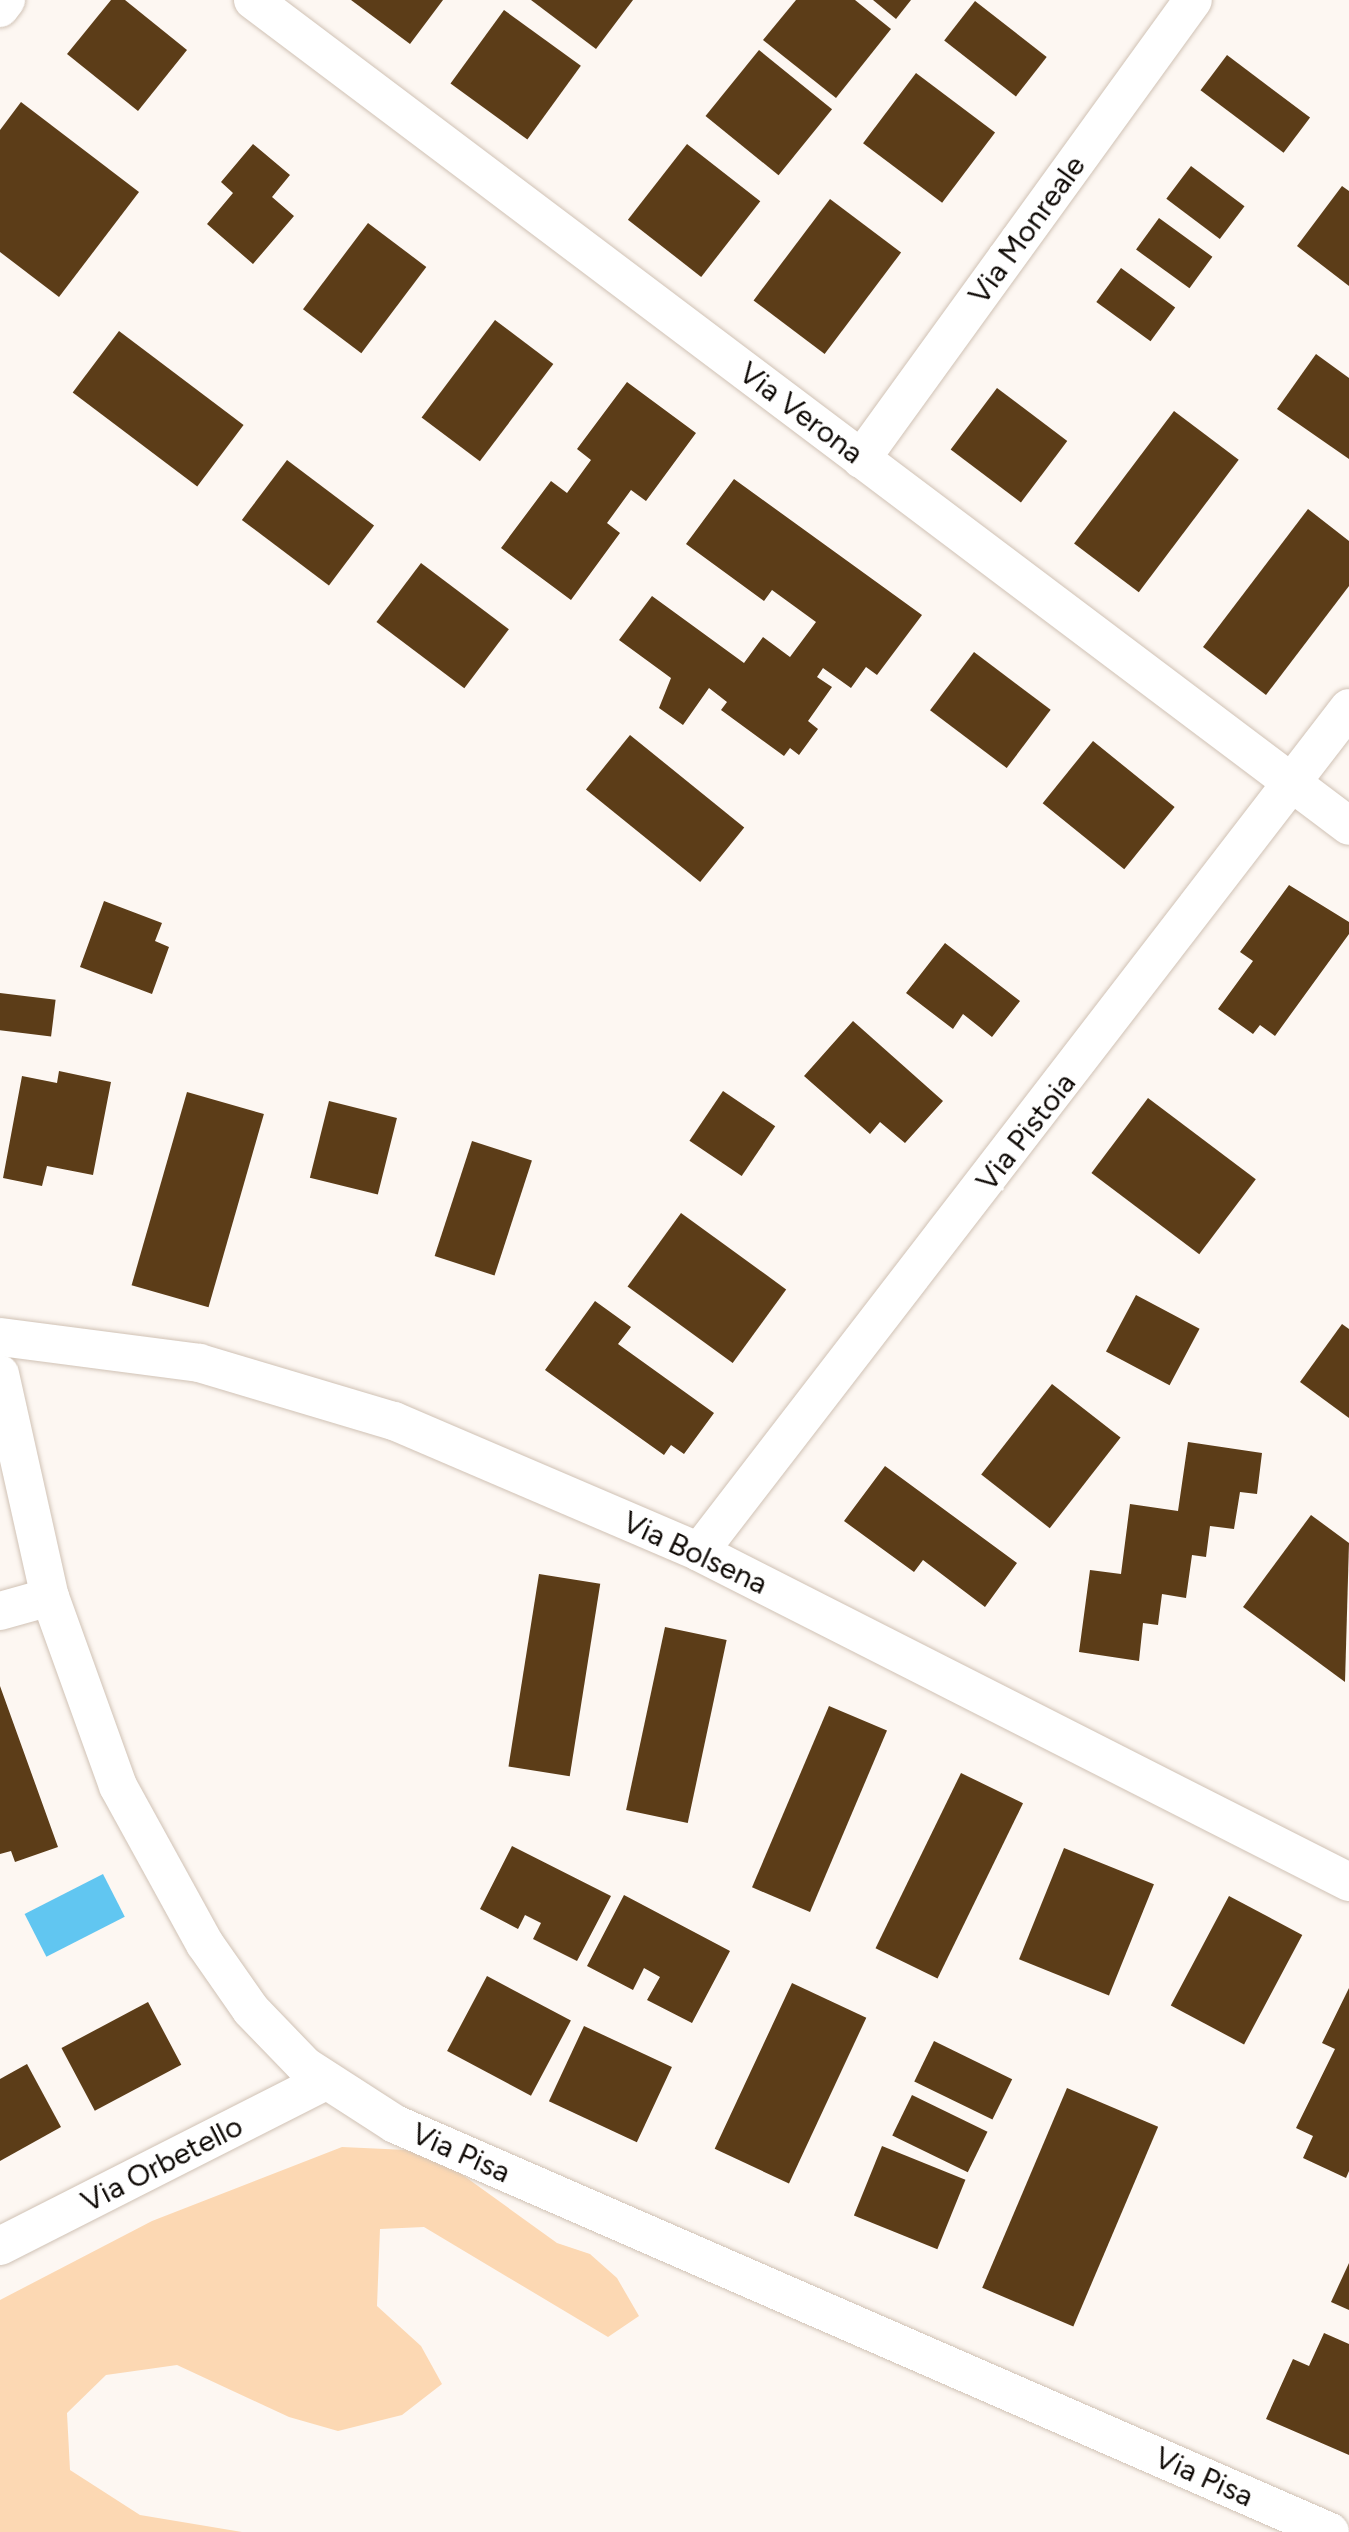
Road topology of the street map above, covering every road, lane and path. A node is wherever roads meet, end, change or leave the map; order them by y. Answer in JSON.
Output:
{"nodes":[{"id":1,"x":6,"y":0,"type":"edge"},
{"id":2,"x":253,"y":0,"type":"edge"},
{"id":3,"x":1194,"y":0,"type":"edge"},
{"id":4,"x":0,"y":8,"type":"edge"},
{"id":5,"x":861,"y":459,"type":"junction"},
{"id":6,"x":1349,"y":708,"type":"edge"},
{"id":7,"x":1296,"y":785,"type":"junction"},
{"id":8,"x":1349,"y":826,"type":"edge"},
{"id":9,"x":0,"y":1337,"type":"edge"},
{"id":10,"x":0,"y":1374,"type":"edge"},
{"id":11,"x":699,"y":1552,"type":"junction"},
{"id":12,"x":50,"y":1597,"type":"junction"},
{"id":13,"x":0,"y":1611,"type":"edge"},
{"id":14,"x":1349,"y":1882,"type":"edge"},
{"id":15,"x":323,"y":2082,"type":"junction"},
{"id":16,"x":0,"y":2246,"type":"edge"},
{"id":17,"x":1330,"y":2532,"type":"edge"}],
"edges":[{"from":1,"to":4,"type":"street"},
{"from":2,"to":5,"type":"street","name":"Via Verona"},
{"from":3,"to":5,"type":"street","name":"Via Monreale"},
{"from":5,"to":7,"type":"street","name":"Via Verona"},
{"from":6,"to":7,"type":"street","name":"Via Pistoia"},
{"from":7,"to":8,"type":"street","name":"Via Verona"},
{"from":7,"to":11,"type":"street","name":"Via Pistoia"},
{"from":9,"to":11,"type":"street","name":"Via Bolsena"},
{"from":10,"to":12,"type":"street","name":"Via Pisa"},
{"from":11,"to":14,"type":"street","name":"Via Bolsena"},
{"from":12,"to":13,"type":"street"},
{"from":12,"to":15,"type":"street","name":"Via Pisa"},
{"from":15,"to":16,"type":"street","name":"Via Orbetello"},
{"from":15,"to":17,"type":"street","name":"Via Pisa"}]}
